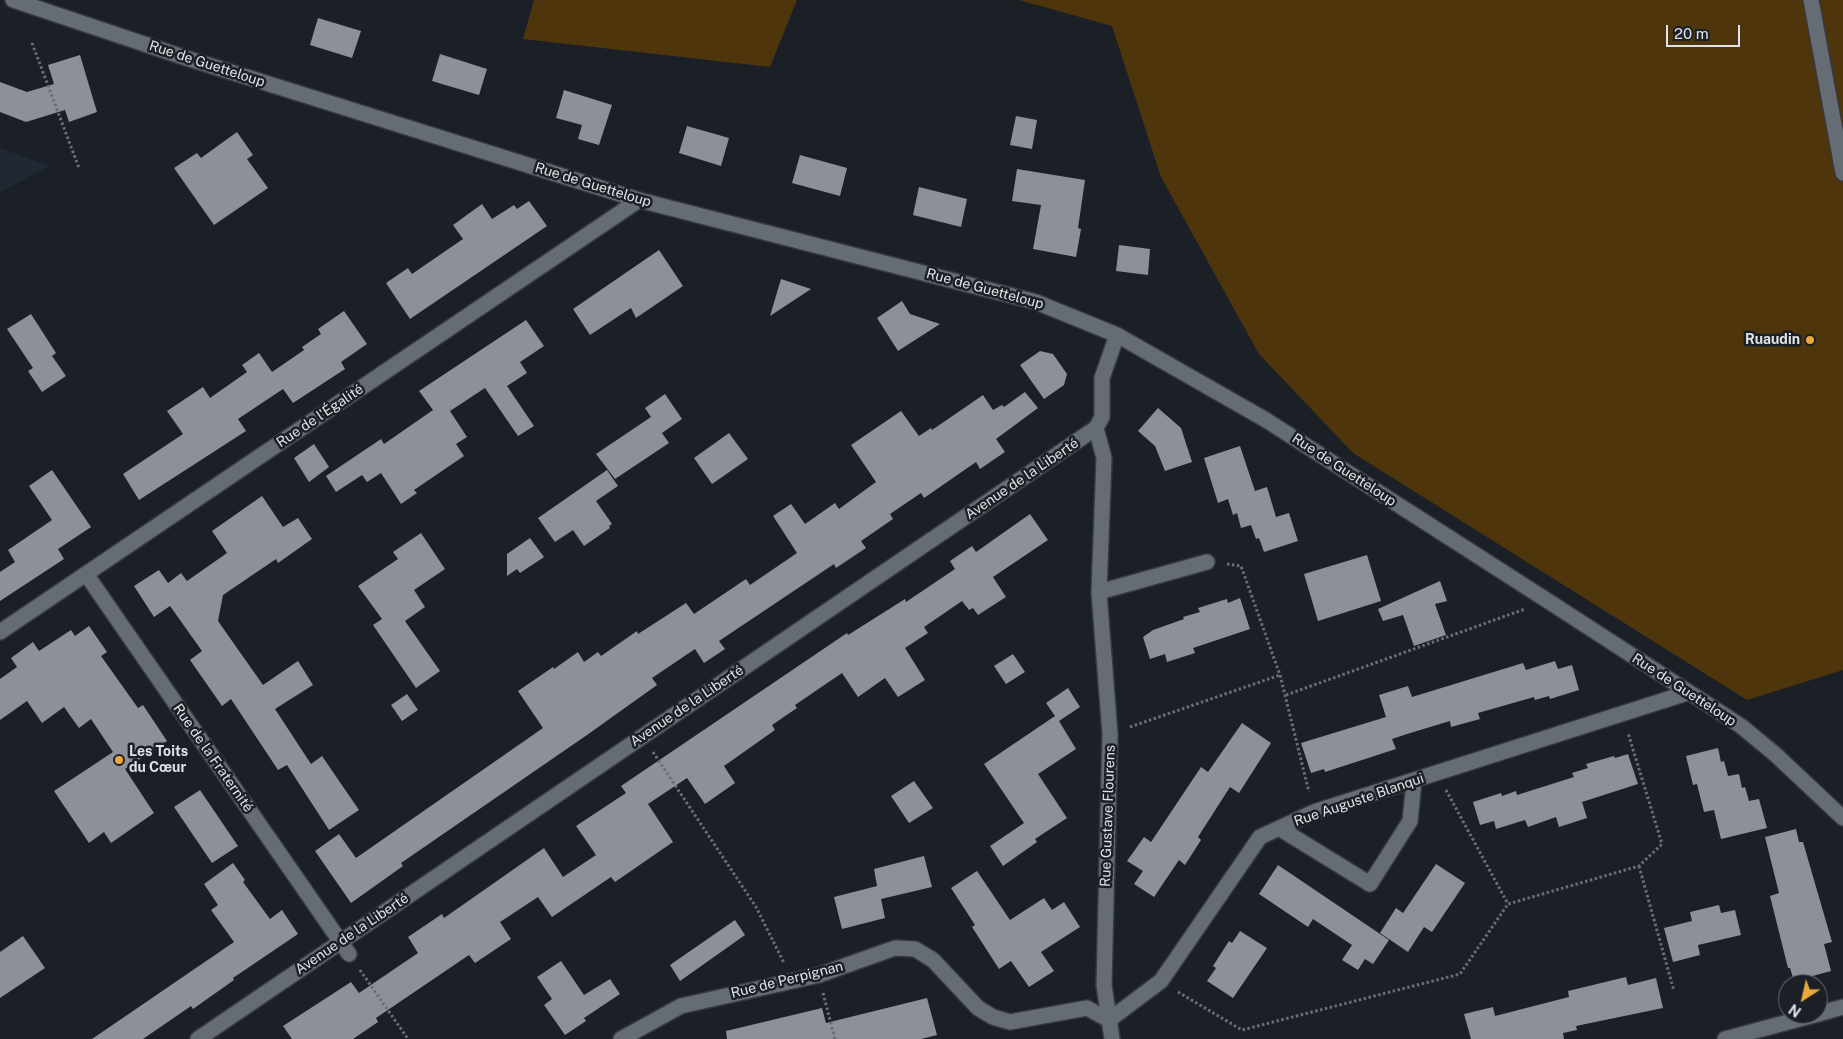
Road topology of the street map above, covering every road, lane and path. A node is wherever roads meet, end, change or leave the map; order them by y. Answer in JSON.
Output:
{"nodes":[{"id":1,"x":13,"y":0,"type":"edge"},
{"id":2,"x":1811,"y":0,"type":"edge"},
{"id":3,"x":32,"y":43,"type":"dead end"},
{"id":4,"x":79,"y":168,"type":"dead end"},
{"id":5,"x":1843,"y":173,"type":"edge"},
{"id":6,"x":639,"y":200,"type":"junction"},
{"id":7,"x":1117,"y":336,"type":"junction"},
{"id":8,"x":1096,"y":428,"type":"junction"},
{"id":9,"x":1207,"y":562,"type":"joint"},
{"id":10,"x":86,"y":574,"type":"junction"},
{"id":11,"x":1099,"y":592,"type":"junction"},
{"id":12,"x":1548,"y":601,"type":"junction"},
{"id":13,"x":0,"y":632,"type":"edge"},
{"id":14,"x":1280,"y":675,"type":"junction"},
{"id":15,"x":1687,"y":693,"type":"junction"},
{"id":16,"x":1286,"y":695,"type":"junction"},
{"id":17,"x":1622,"y":713,"type":"junction"},
{"id":18,"x":1110,"y":734,"type":"junction"},
{"id":19,"x":642,"y":737,"type":"junction"},
{"id":20,"x":1437,"y":773,"type":"junction"},
{"id":21,"x":1414,"y":781,"type":"junction"},
{"id":22,"x":1314,"y":812,"type":"junction"},
{"id":23,"x":1843,"y":818,"type":"edge"},
{"id":24,"x":1280,"y":828,"type":"junction"},
{"id":25,"x":1639,"y":866,"type":"junction"},
{"id":26,"x":1508,"y":904,"type":"junction"},
{"id":27,"x":345,"y":948,"type":"junction"},
{"id":28,"x":819,"y":975,"type":"junction"},
{"id":29,"x":793,"y":981,"type":"junction"},
{"id":30,"x":1161,"y":981,"type":"junction"},
{"id":31,"x":1674,"y":991,"type":"dead end"},
{"id":32,"x":1843,"y":1007,"type":"edge"},
{"id":33,"x":1828,"y":1011,"type":"edge"},
{"id":34,"x":1110,"y":1020,"type":"junction"},
{"id":35,"x":1781,"y":1024,"type":"edge"},
{"id":36,"x":198,"y":1039,"type":"edge"},
{"id":37,"x":408,"y":1039,"type":"edge"},
{"id":38,"x":621,"y":1039,"type":"edge"},
{"id":39,"x":835,"y":1039,"type":"edge"},
{"id":40,"x":1112,"y":1039,"type":"edge"},
{"id":41,"x":1725,"y":1039,"type":"edge"}],
"edges":[{"from":1,"to":6,"type":"street","name":"Rue de Guetteloup"},
{"from":2,"to":5,"type":"street"},
{"from":3,"to":4,"type":"path"},
{"from":6,"to":7,"type":"street","name":"Rue de Guetteloup"},
{"from":6,"to":10,"type":"street","name":"Rue de l'Égalité"},
{"from":7,"to":8,"type":"street"},
{"from":7,"to":12,"type":"street","name":"Rue de Guetteloup"},
{"from":8,"to":11,"type":"street","name":"Rue Gustave Flourens"},
{"from":8,"to":19,"type":"street","name":"Avenue de la Liberté"},
{"from":9,"to":11,"type":"street"},
{"from":9,"to":14,"type":"path"},
{"from":10,"to":13,"type":"street","name":"Rue de l'Égalité"},
{"from":10,"to":27,"type":"street","name":"Rue de la Fraternité"},
{"from":11,"to":18,"type":"street","name":"Rue Gustave Flourens"},
{"from":12,"to":15,"type":"street","name":"Rue de Guetteloup"},
{"from":12,"to":16,"type":"path"},
{"from":14,"to":16,"type":"path"},
{"from":14,"to":18,"type":"path"},
{"from":15,"to":17,"type":"street","name":"Rue Auguste Blanqui"},
{"from":15,"to":23,"type":"street","name":"Rue de Guetteloup"},
{"from":16,"to":22,"type":"path"},
{"from":17,"to":20,"type":"street","name":"Rue Auguste Blanqui"},
{"from":17,"to":25,"type":"path"},
{"from":18,"to":34,"type":"street","name":"Rue Gustave Flourens"},
{"from":19,"to":27,"type":"street","name":"Avenue de la Liberté"},
{"from":19,"to":29,"type":"path"},
{"from":20,"to":21,"type":"street","name":"Rue Auguste Blanqui"},
{"from":20,"to":26,"type":"path"},
{"from":21,"to":22,"type":"street","name":"Rue Auguste Blanqui"},
{"from":21,"to":24,"type":"street"},
{"from":22,"to":24,"type":"street","name":"Rue Auguste Blanqui"},
{"from":24,"to":30,"type":"street","name":"Rue Auguste Blanqui"},
{"from":25,"to":26,"type":"path"},
{"from":25,"to":31,"type":"path"},
{"from":26,"to":30,"type":"path"},
{"from":27,"to":36,"type":"street","name":"Avenue de la Liberté"},
{"from":27,"to":37,"type":"path"},
{"from":28,"to":29,"type":"street","name":"Rue de Perpignan"},
{"from":28,"to":34,"type":"street","name":"Rue de Perpignan"},
{"from":28,"to":39,"type":"path"},
{"from":29,"to":38,"type":"street","name":"Rue de Perpignan"},
{"from":30,"to":34,"type":"street","name":"Rue Auguste Blanqui"},
{"from":32,"to":33,"type":"street"},
{"from":34,"to":40,"type":"street","name":"Rue Gustave Flourens"},
{"from":35,"to":41,"type":"street"}]}
